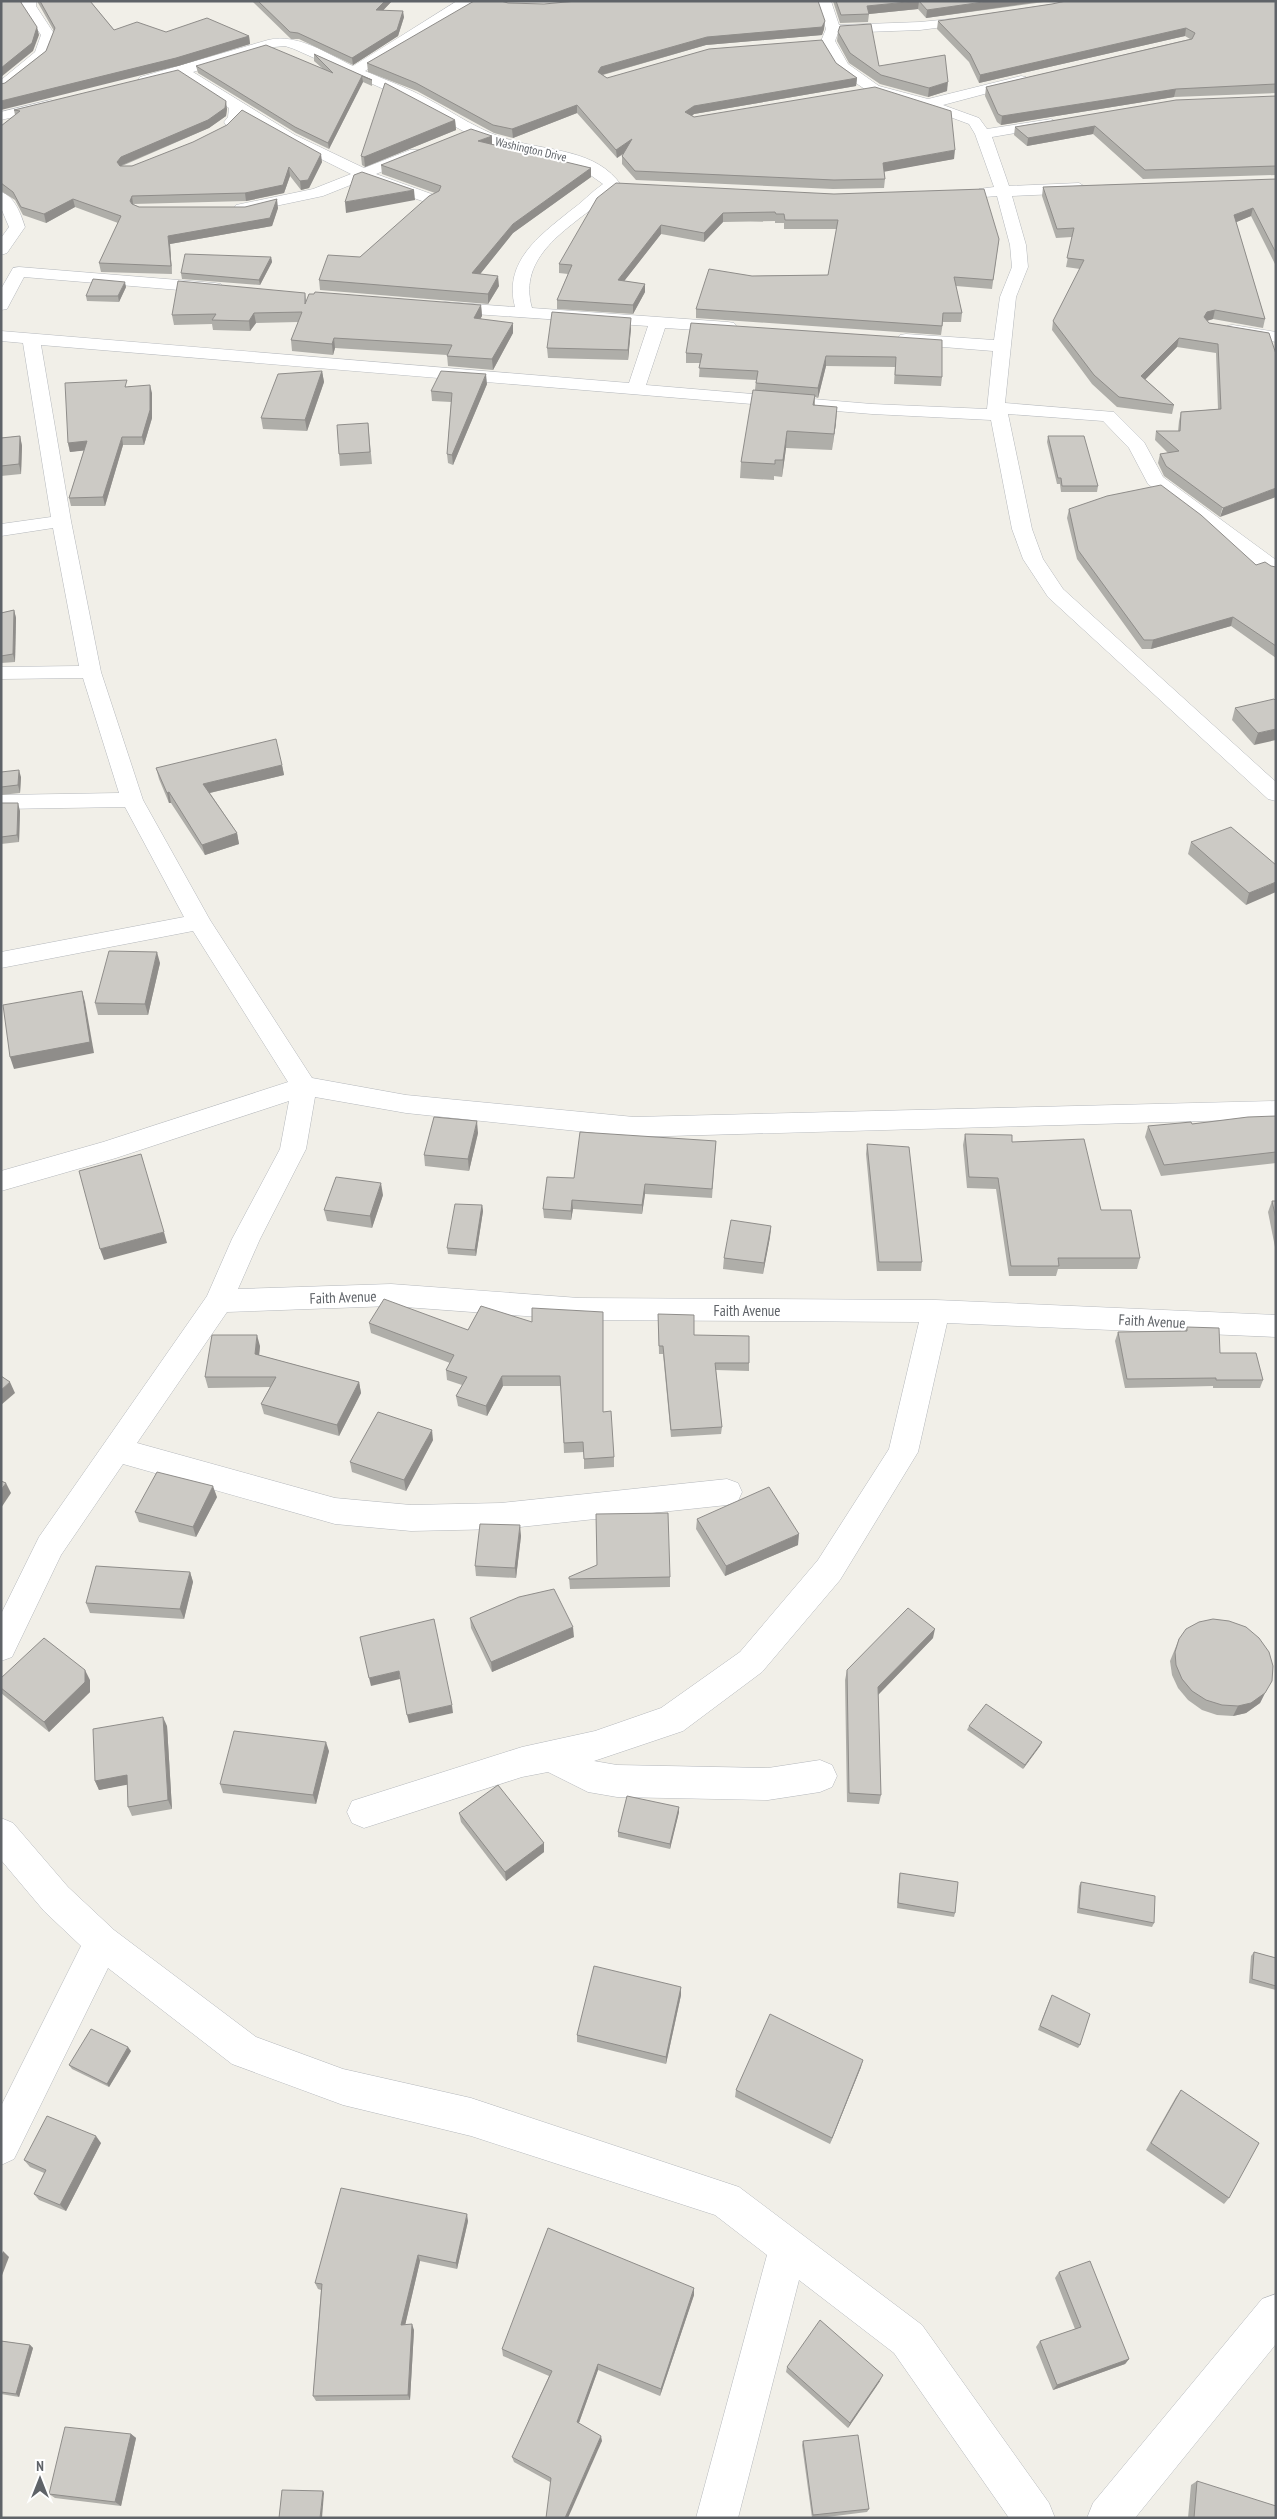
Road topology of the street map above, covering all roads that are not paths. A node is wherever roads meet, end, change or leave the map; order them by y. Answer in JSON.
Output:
{"nodes":[{"id":1,"x":29,"y":1,"type":"edge"},
{"id":2,"x":467,"y":1,"type":"edge"},
{"id":3,"x":824,"y":1,"type":"edge"},
{"id":4,"x":989,"y":17,"type":"edge"},
{"id":5,"x":827,"y":37,"type":"junction"},
{"id":6,"x":182,"y":72,"type":"junction"},
{"id":7,"x":354,"y":72,"type":"junction"},
{"id":8,"x":1034,"y":77,"type":"edge"},
{"id":9,"x":127,"y":84,"type":"edge"},
{"id":10,"x":1,"y":87,"type":"edge"},
{"id":11,"x":874,"y":89,"type":"junction"},
{"id":12,"x":854,"y":92,"type":"edge"},
{"id":13,"x":62,"y":100,"type":"edge"},
{"id":14,"x":928,"y":104,"type":"junction"},
{"id":15,"x":236,"y":106,"type":"junction"},
{"id":16,"x":1,"y":116,"type":"edge"},
{"id":17,"x":1069,"y":120,"type":"edge"},
{"id":18,"x":222,"y":128,"type":"edge"},
{"id":19,"x":472,"y":131,"type":"junction"},
{"id":20,"x":983,"y":134,"type":"junction"},
{"id":21,"x":455,"y":137,"type":"edge"},
{"id":22,"x":431,"y":146,"type":"edge"},
{"id":23,"x":366,"y":175,"type":"junction"},
{"id":24,"x":613,"y":186,"type":"junction"},
{"id":25,"x":632,"y":186,"type":"edge"},
{"id":26,"x":1090,"y":188,"type":"edge"},
{"id":27,"x":1003,"y":191,"type":"junction"},
{"id":28,"x":973,"y":192,"type":"edge"},
{"id":29,"x":1,"y":197,"type":"edge"},
{"id":30,"x":431,"y":199,"type":"edge"},
{"id":31,"x":227,"y":208,"type":"edge"},
{"id":32,"x":1,"y":250,"type":"edge"},
{"id":33,"x":1,"y":267,"type":"edge"},
{"id":34,"x":19,"y":272,"type":"junction"},
{"id":35,"x":1,"y":275,"type":"edge"},
{"id":36,"x":227,"y":289,"type":"edge"},
{"id":37,"x":1,"y":305,"type":"edge"},
{"id":38,"x":426,"y":306,"type":"edge"},
{"id":39,"x":525,"y":314,"type":"junction"},
{"id":40,"x":658,"y":323,"type":"junction"},
{"id":41,"x":1213,"y":326,"type":"edge"},
{"id":42,"x":746,"y":329,"type":"edge"},
{"id":43,"x":1,"y":336,"type":"edge"},
{"id":44,"x":1276,"y":337,"type":"edge"},
{"id":45,"x":893,"y":338,"type":"edge"},
{"id":46,"x":31,"y":339,"type":"junction"},
{"id":47,"x":1001,"y":346,"type":"junction"},
{"id":48,"x":636,"y":389,"type":"junction"},
{"id":49,"x":997,"y":412,"type":"junction"},
{"id":50,"x":61,"y":521,"type":"junction"},
{"id":51,"x":1,"y":530,"type":"edge"},
{"id":52,"x":1276,"y":570,"type":"edge"},
{"id":53,"x":1,"y":672,"type":"edge"},
{"id":54,"x":91,"y":672,"type":"junction"},
{"id":55,"x":1276,"y":794,"type":"edge"},
{"id":56,"x":132,"y":800,"type":"junction"},
{"id":57,"x":1,"y":802,"type":"edge"},
{"id":58,"x":199,"y":922,"type":"junction"},
{"id":59,"x":1,"y":960,"type":"edge"},
{"id":60,"x":304,"y":1086,"type":"junction"},
{"id":61,"x":1276,"y":1110,"type":"edge"},
{"id":62,"x":1,"y":1181,"type":"edge"},
{"id":63,"x":219,"y":1301,"type":"junction"},
{"id":64,"x":936,"y":1311,"type":"junction"},
{"id":65,"x":1276,"y":1326,"type":"edge"},
{"id":66,"x":116,"y":1450,"type":"junction"},
{"id":67,"x":727,"y":1492,"type":"dead end"},
{"id":68,"x":1,"y":1647,"type":"edge"},
{"id":69,"x":551,"y":1756,"type":"junction"},
{"id":70,"x":820,"y":1776,"type":"dead end"},
{"id":71,"x":364,"y":1812,"type":"dead end"},
{"id":72,"x":1,"y":1834,"type":"edge"},
{"id":73,"x":102,"y":1942,"type":"junction"},
{"id":74,"x":1,"y":2146,"type":"edge"},
{"id":75,"x":788,"y":2248,"type":"junction"},
{"id":76,"x":1276,"y":2313,"type":"edge"},
{"id":77,"x":717,"y":2518,"type":"edge"},
{"id":78,"x":1034,"y":2518,"type":"edge"},
{"id":79,"x":1108,"y":2518,"type":"edge"}],
"edges":[{"from":1,"to":10,"type":"street"},
{"from":2,"to":7,"type":"street"},
{"from":3,"to":5,"type":"street"},
{"from":4,"to":5,"type":"street"},
{"from":5,"to":11,"type":"street"},
{"from":6,"to":7,"type":"street","name":"Washington Drive"},
{"from":6,"to":9,"type":"street","name":"Washington Drive"},
{"from":6,"to":15,"type":"street"},
{"from":7,"to":19,"type":"street","name":"Washington Drive"},
{"from":8,"to":14,"type":"street"},
{"from":11,"to":12,"type":"street"},
{"from":11,"to":14,"type":"street"},
{"from":13,"to":16,"type":"street"},
{"from":14,"to":20,"type":"street"},
{"from":15,"to":18,"type":"street"},
{"from":15,"to":23,"type":"street"},
{"from":17,"to":20,"type":"street"},
{"from":19,"to":21,"type":"street"},
{"from":19,"to":24,"type":"street","name":"Washington Drive"},
{"from":20,"to":27,"type":"street"},
{"from":22,"to":23,"type":"street"},
{"from":23,"to":30,"type":"street"},
{"from":23,"to":31,"type":"street"},
{"from":24,"to":25,"type":"street"},
{"from":24,"to":39,"type":"street"},
{"from":26,"to":27,"type":"street"},
{"from":27,"to":28,"type":"street"},
{"from":27,"to":47,"type":"street"},
{"from":29,"to":32,"type":"street"},
{"from":33,"to":34,"type":"street"},
{"from":34,"to":35,"type":"street"},
{"from":34,"to":36,"type":"street"},
{"from":34,"to":37,"type":"street"},
{"from":38,"to":39,"type":"street"},
{"from":39,"to":40,"type":"street"},
{"from":40,"to":42,"type":"street"},
{"from":40,"to":48,"type":"street"},
{"from":41,"to":44,"type":"street"},
{"from":43,"to":46,"type":"street"},
{"from":45,"to":47,"type":"street"},
{"from":46,"to":48,"type":"street"},
{"from":46,"to":50,"type":"street"},
{"from":47,"to":49,"type":"street"},
{"from":48,"to":49,"type":"street"},
{"from":49,"to":52,"type":"street"},
{"from":49,"to":55,"type":"street"},
{"from":50,"to":51,"type":"street"},
{"from":50,"to":54,"type":"street"},
{"from":53,"to":54,"type":"street"},
{"from":54,"to":56,"type":"street"},
{"from":56,"to":57,"type":"street"},
{"from":56,"to":58,"type":"street"},
{"from":58,"to":59,"type":"street"},
{"from":58,"to":60,"type":"street"},
{"from":60,"to":61,"type":"street"},
{"from":60,"to":62,"type":"street"},
{"from":60,"to":63,"type":"street"},
{"from":63,"to":64,"type":"street","name":"Faith Avenue"},
{"from":63,"to":66,"type":"street"},
{"from":64,"to":65,"type":"street","name":"Faith Avenue"},
{"from":64,"to":69,"type":"street"},
{"from":66,"to":67,"type":"street"},
{"from":66,"to":68,"type":"street"},
{"from":69,"to":70,"type":"street"},
{"from":69,"to":71,"type":"street"},
{"from":72,"to":73,"type":"street"},
{"from":73,"to":74,"type":"street"},
{"from":73,"to":75,"type":"street"},
{"from":75,"to":77,"type":"street"},
{"from":75,"to":78,"type":"street"},
{"from":76,"to":79,"type":"street"}]}
